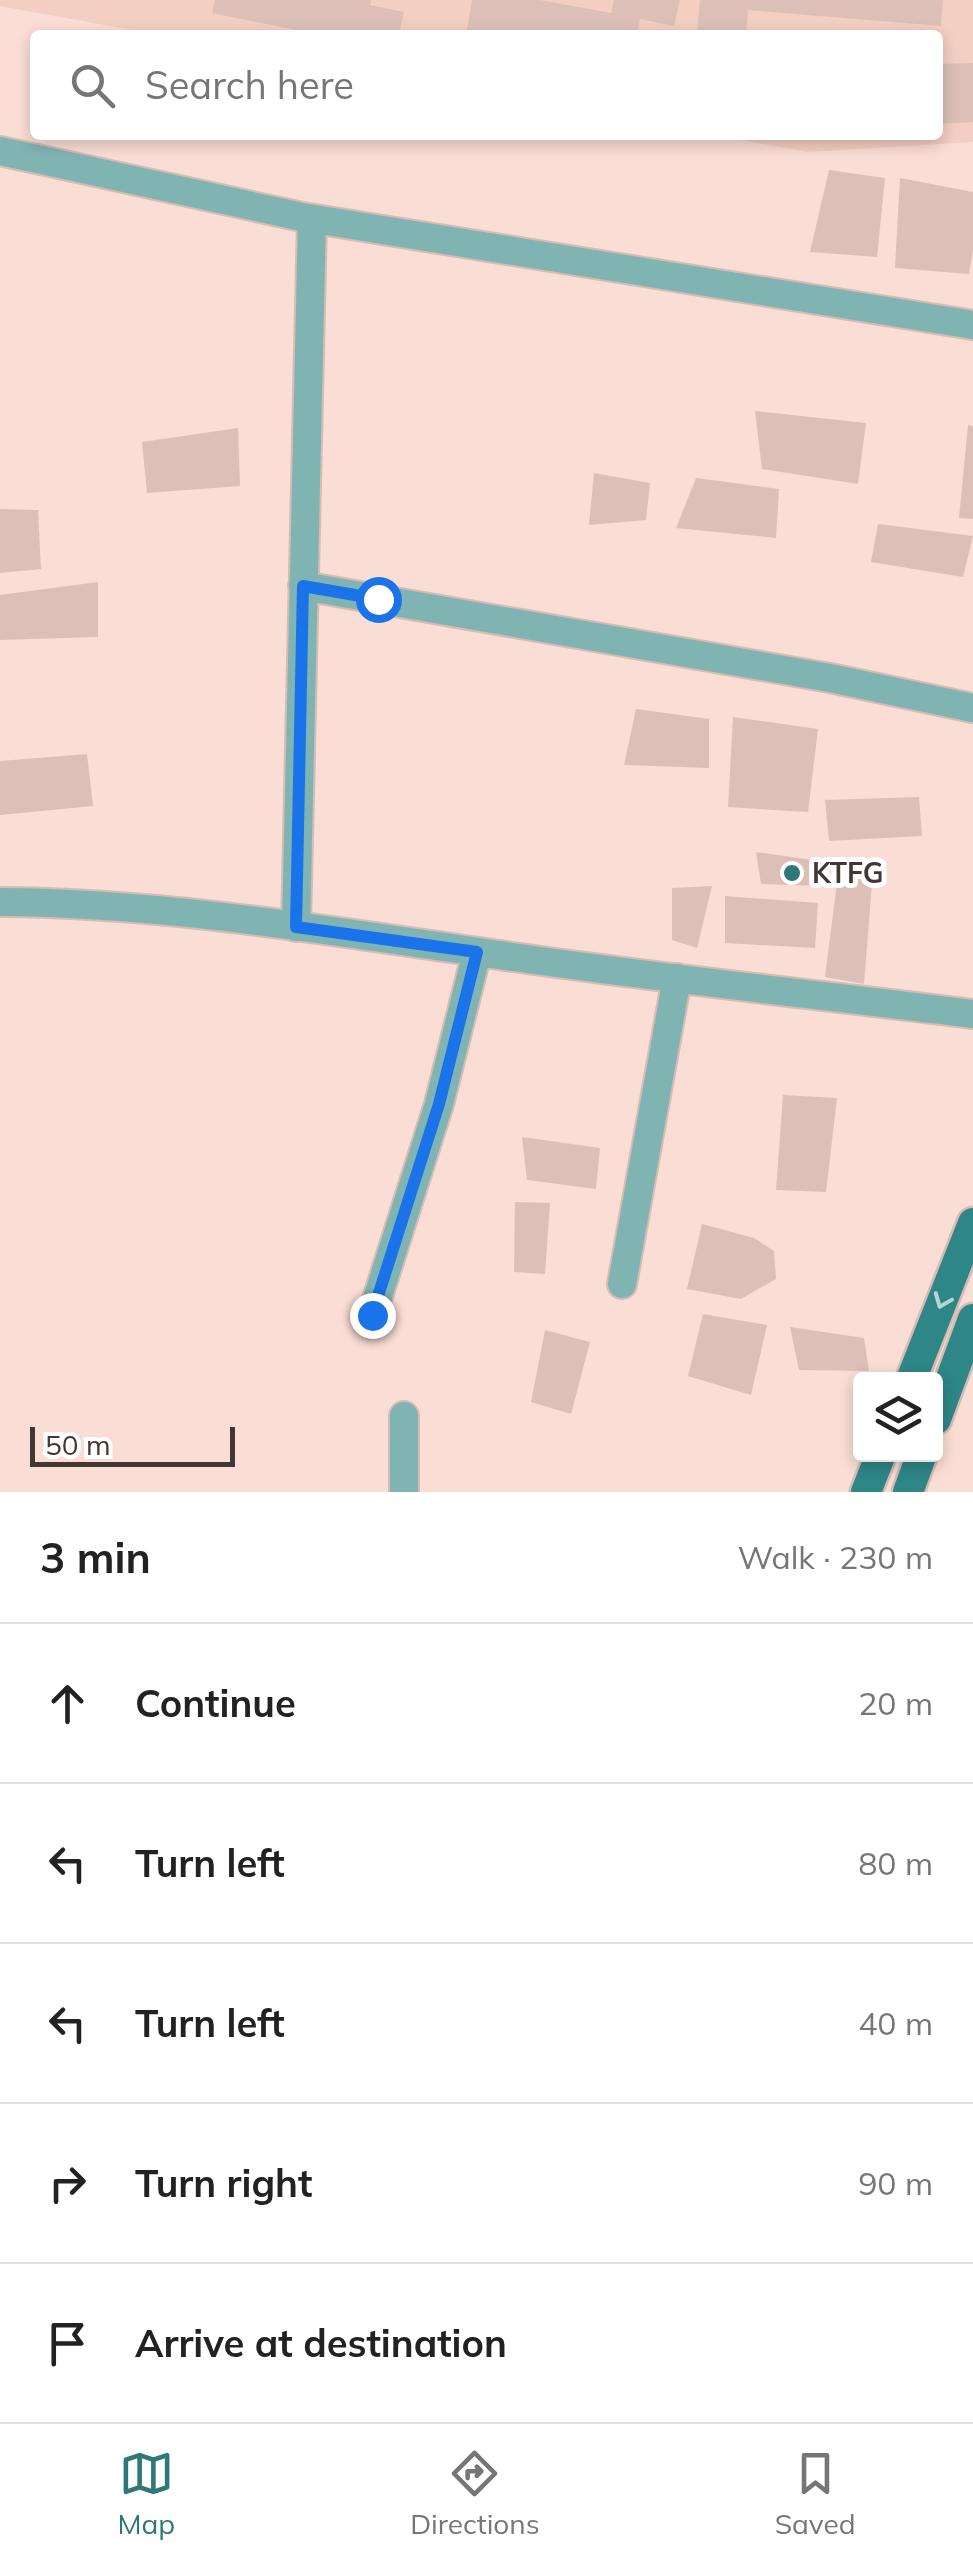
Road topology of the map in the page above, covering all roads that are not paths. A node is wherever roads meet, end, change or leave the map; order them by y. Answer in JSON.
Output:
{"nodes":[{"id":1,"x":0,"y":151,"type":"edge"},
{"id":2,"x":312,"y":218,"type":"junction"},
{"id":3,"x":973,"y":325,"type":"edge"},
{"id":4,"x":303,"y":586,"type":"junction"},
{"id":5,"x":973,"y":708,"type":"edge"},
{"id":6,"x":0,"y":902,"type":"edge"},
{"id":7,"x":296,"y":927,"type":"junction"},
{"id":8,"x":477,"y":952,"type":"junction"},
{"id":9,"x":678,"y":978,"type":"junction"},
{"id":10,"x":973,"y":1014,"type":"edge"},
{"id":11,"x":973,"y":1223,"type":"edge"},
{"id":12,"x":622,"y":1284,"type":"dead end"},
{"id":13,"x":372,"y":1315,"type":"dead end"},
{"id":14,"x":973,"y":1319,"type":"edge"},
{"id":15,"x":914,"y":1372,"type":"edge"},
{"id":16,"x":943,"y":1399,"type":"edge"},
{"id":17,"x":404,"y":1416,"type":"dead end"},
{"id":18,"x":878,"y":1462,"type":"edge"},
{"id":19,"x":919,"y":1462,"type":"edge"},
{"id":20,"x":404,"y":1492,"type":"edge"},
{"id":21,"x":866,"y":1492,"type":"edge"},
{"id":22,"x":908,"y":1492,"type":"edge"}],
"edges":[{"from":1,"to":2,"type":"street"},
{"from":2,"to":3,"type":"street"},
{"from":2,"to":4,"type":"street"},
{"from":4,"to":5,"type":"street"},
{"from":4,"to":7,"type":"street"},
{"from":6,"to":7,"type":"street"},
{"from":7,"to":8,"type":"street"},
{"from":8,"to":9,"type":"street"},
{"from":8,"to":13,"type":"street"},
{"from":9,"to":10,"type":"street"},
{"from":9,"to":12,"type":"street"},
{"from":11,"to":15,"type":"main road","one_way":true},
{"from":14,"to":16,"type":"main road"},
{"from":17,"to":20,"type":"street"},
{"from":18,"to":21,"type":"main road"},
{"from":19,"to":22,"type":"main road"}]}
